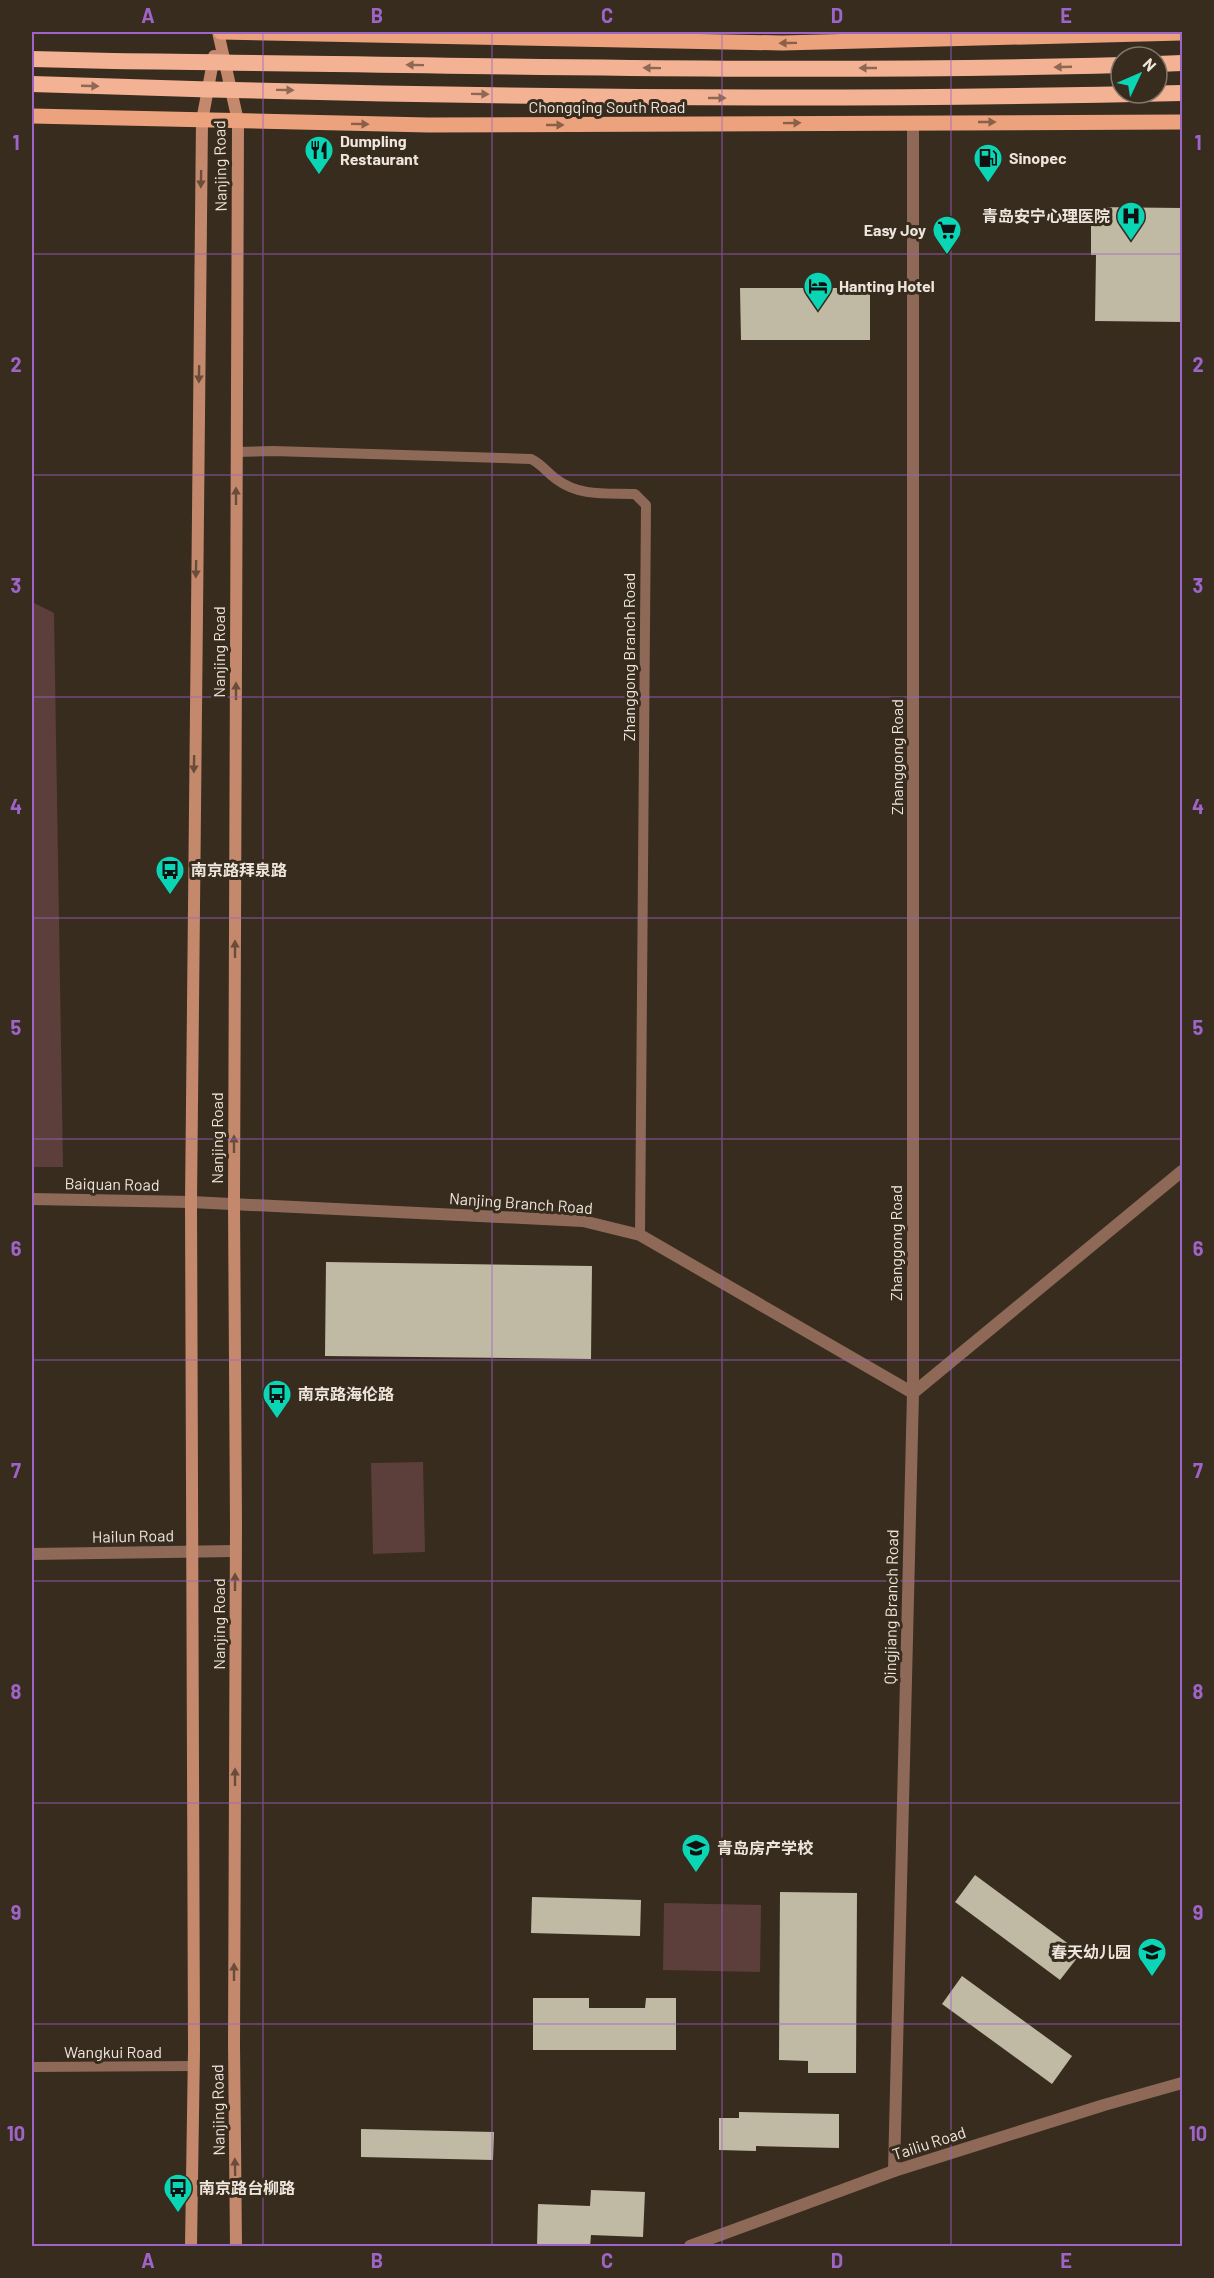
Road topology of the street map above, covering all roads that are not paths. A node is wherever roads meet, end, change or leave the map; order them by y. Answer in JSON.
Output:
{"nodes":[{"id":1,"x":222,"y":32,"type":"edge"},
{"id":2,"x":1182,"y":33,"type":"edge"},
{"id":3,"x":32,"y":58,"type":"edge"},
{"id":4,"x":1109,"y":65,"type":"edge"},
{"id":5,"x":32,"y":84,"type":"edge"},
{"id":6,"x":1182,"y":93,"type":"edge"},
{"id":7,"x":32,"y":116,"type":"edge"},
{"id":8,"x":202,"y":121,"type":"junction"},
{"id":9,"x":238,"y":121,"type":"junction"},
{"id":10,"x":913,"y":122,"type":"junction"},
{"id":11,"x":1182,"y":122,"type":"edge"},
{"id":12,"x":236,"y":452,"type":"junction"},
{"id":13,"x":1182,"y":1171,"type":"edge"},
{"id":14,"x":32,"y":1199,"type":"edge"},
{"id":15,"x":191,"y":1202,"type":"junction"},
{"id":16,"x":234,"y":1203,"type":"junction"},
{"id":17,"x":640,"y":1235,"type":"junction"},
{"id":18,"x":913,"y":1393,"type":"junction"},
{"id":19,"x":235,"y":1551,"type":"junction"},
{"id":20,"x":191,"y":1552,"type":"junction"},
{"id":21,"x":32,"y":1554,"type":"edge"},
{"id":22,"x":194,"y":2066,"type":"junction"},
{"id":23,"x":32,"y":2067,"type":"edge"},
{"id":24,"x":1182,"y":2083,"type":"edge"},
{"id":25,"x":894,"y":2171,"type":"junction"},
{"id":26,"x":191,"y":2247,"type":"edge"},
{"id":27,"x":236,"y":2247,"type":"edge"},
{"id":28,"x":690,"y":2247,"type":"edge"}],
"edges":[{"from":2,"to":1,"type":"main road","one_way":true},
{"from":4,"to":3,"type":"highway","one_way":true,"bridge":true},
{"from":5,"to":6,"type":"highway","one_way":true,"bridge":true},
{"from":7,"to":8,"type":"main road","name":"Chongqing South Road"},
{"from":8,"to":9,"type":"main road","name":"Chongqing South Road"},
{"from":8,"to":9,"type":"main road","name":"Nanjing Road"},
{"from":8,"to":15,"type":"main road","name":"Nanjing Road","one_way":true},
{"from":9,"to":10,"type":"main road","name":"Chongqing South Road","one_way":true},
{"from":9,"to":12,"type":"main road","name":"Nanjing Road"},
{"from":10,"to":11,"type":"main road","name":"Chongqing South Road","one_way":true},
{"from":10,"to":18,"type":"street","name":"Zhanggong Road"},
{"from":16,"to":12,"type":"main road","name":"Nanjing Road","one_way":true},
{"from":12,"to":17,"type":"lane","name":"Zhanggong Branch Road"},
{"from":13,"to":18,"type":"street"},
{"from":14,"to":15,"type":"street","name":"Baiquan Road"},
{"from":15,"to":16,"type":"street","name":"Nanjing Branch Road"},
{"from":15,"to":20,"type":"main road","name":"Nanjing Road"},
{"from":16,"to":17,"type":"street","name":"Nanjing Branch Road"},
{"from":16,"to":19,"type":"main road","name":"Nanjing Road"},
{"from":17,"to":18,"type":"street","name":"Nanjing Branch Road"},
{"from":18,"to":25,"type":"street","name":"Qingjiang Branch Road"},
{"from":19,"to":20,"type":"street","name":"Hailun Road"},
{"from":27,"to":19,"type":"main road","name":"Nanjing Road","one_way":true},
{"from":20,"to":21,"type":"street","name":"Hailun Road"},
{"from":20,"to":22,"type":"main road","name":"Nanjing Road"},
{"from":22,"to":23,"type":"lane","name":"Wangkui Road"},
{"from":22,"to":26,"type":"main road","name":"Nanjing Road"},
{"from":24,"to":25,"type":"street","name":"Tailiu Road"},
{"from":25,"to":28,"type":"street","name":"Tailiu Road"}]}
